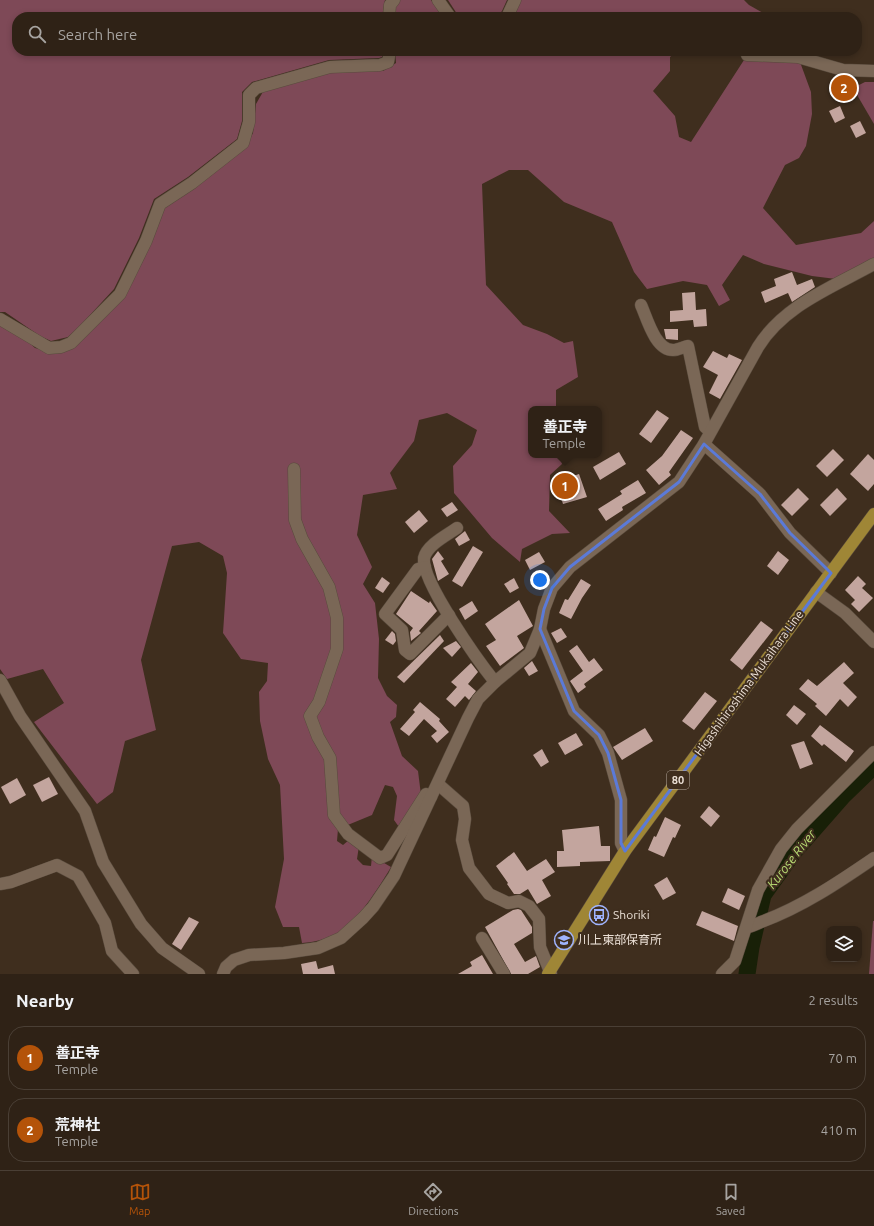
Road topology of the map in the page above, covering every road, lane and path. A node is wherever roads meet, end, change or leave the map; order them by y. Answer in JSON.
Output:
{"nodes":[{"id":1,"x":394,"y":0,"type":"edge"},
{"id":2,"x":438,"y":0,"type":"edge"},
{"id":3,"x":515,"y":0,"type":"edge"},
{"id":4,"x":389,"y":12,"type":"edge"},
{"id":5,"x":446,"y":12,"type":"edge"},
{"id":6,"x":509,"y":12,"type":"edge"},
{"id":7,"x":389,"y":56,"type":"edge"},
{"id":8,"x":772,"y":56,"type":"edge"},
{"id":9,"x":874,"y":71,"type":"edge"},
{"id":10,"x":874,"y":264,"type":"edge"},
{"id":11,"x":642,"y":305,"type":"dead end"},
{"id":12,"x":0,"y":319,"type":"edge"},
{"id":13,"x":710,"y":431,"type":"junction"},
{"id":14,"x":704,"y":444,"type":"junction"},
{"id":15,"x":294,"y":469,"type":"dead end"},
{"id":16,"x":874,"y":514,"type":"edge"},
{"id":17,"x":457,"y":528,"type":"dead end"},
{"id":18,"x":425,"y":567,"type":"junction"},
{"id":19,"x":831,"y":573,"type":"junction"},
{"id":20,"x":816,"y":592,"type":"junction"},
{"id":21,"x":449,"y":615,"type":"junction"},
{"id":22,"x":540,"y":629,"type":"junction"},
{"id":23,"x":874,"y":642,"type":"edge"},
{"id":24,"x":0,"y":680,"type":"edge"},
{"id":25,"x":495,"y":682,"type":"junction"},
{"id":26,"x":874,"y":752,"type":"edge"},
{"id":27,"x":438,"y":784,"type":"junction"},
{"id":28,"x":432,"y":797,"type":"junction"},
{"id":29,"x":625,"y":851,"type":"junction"},
{"id":30,"x":874,"y":858,"type":"edge"},
{"id":31,"x":0,"y":884,"type":"edge"},
{"id":32,"x":748,"y":927,"type":"junction"},
{"id":33,"x":482,"y":938,"type":"dead end"},
{"id":34,"x":550,"y":973,"type":"edge"},
{"id":35,"x":132,"y":974,"type":"edge"},
{"id":36,"x":199,"y":974,"type":"edge"},
{"id":37,"x":223,"y":974,"type":"edge"},
{"id":38,"x":504,"y":974,"type":"edge"},
{"id":39,"x":722,"y":974,"type":"edge"}],
"edges":[{"from":1,"to":4,"type":"street"},
{"from":2,"to":5,"type":"street"},
{"from":3,"to":6,"type":"street"},
{"from":7,"to":12,"type":"street"},
{"from":8,"to":9,"type":"street"},
{"from":10,"to":13,"type":"street"},
{"from":11,"to":13,"type":"street"},
{"from":13,"to":14,"type":"street"},
{"from":14,"to":19,"type":"street"},
{"from":14,"to":22,"type":"street"},
{"from":15,"to":28,"type":"street"},
{"from":16,"to":19,"type":"main road","name":"Higashihiroshima Mukaihara Line","number":"80"},
{"from":17,"to":18,"type":"street"},
{"from":18,"to":21,"type":"street"},
{"from":18,"to":21,"type":"street"},
{"from":19,"to":20,"type":"main road","name":"Higashihiroshima Mukaihara Line","number":"80"},
{"from":20,"to":23,"type":"street"},
{"from":20,"to":29,"type":"main road","name":"Higashihiroshima Mukaihara Line","number":"80"},
{"from":21,"to":25,"type":"street"},
{"from":22,"to":25,"type":"street"},
{"from":22,"to":29,"type":"street"},
{"from":24,"to":36,"type":"street"},
{"from":25,"to":27,"type":"street"},
{"from":26,"to":32,"type":"street"},
{"from":27,"to":28,"type":"street"},
{"from":27,"to":34,"type":"street"},
{"from":28,"to":37,"type":"street"},
{"from":29,"to":34,"type":"main road","name":"Higashihiroshima Mukaihara Line","number":"80"},
{"from":30,"to":32,"type":"street"},
{"from":31,"to":35,"type":"street"},
{"from":32,"to":39,"type":"street"},
{"from":33,"to":38,"type":"street"}]}
